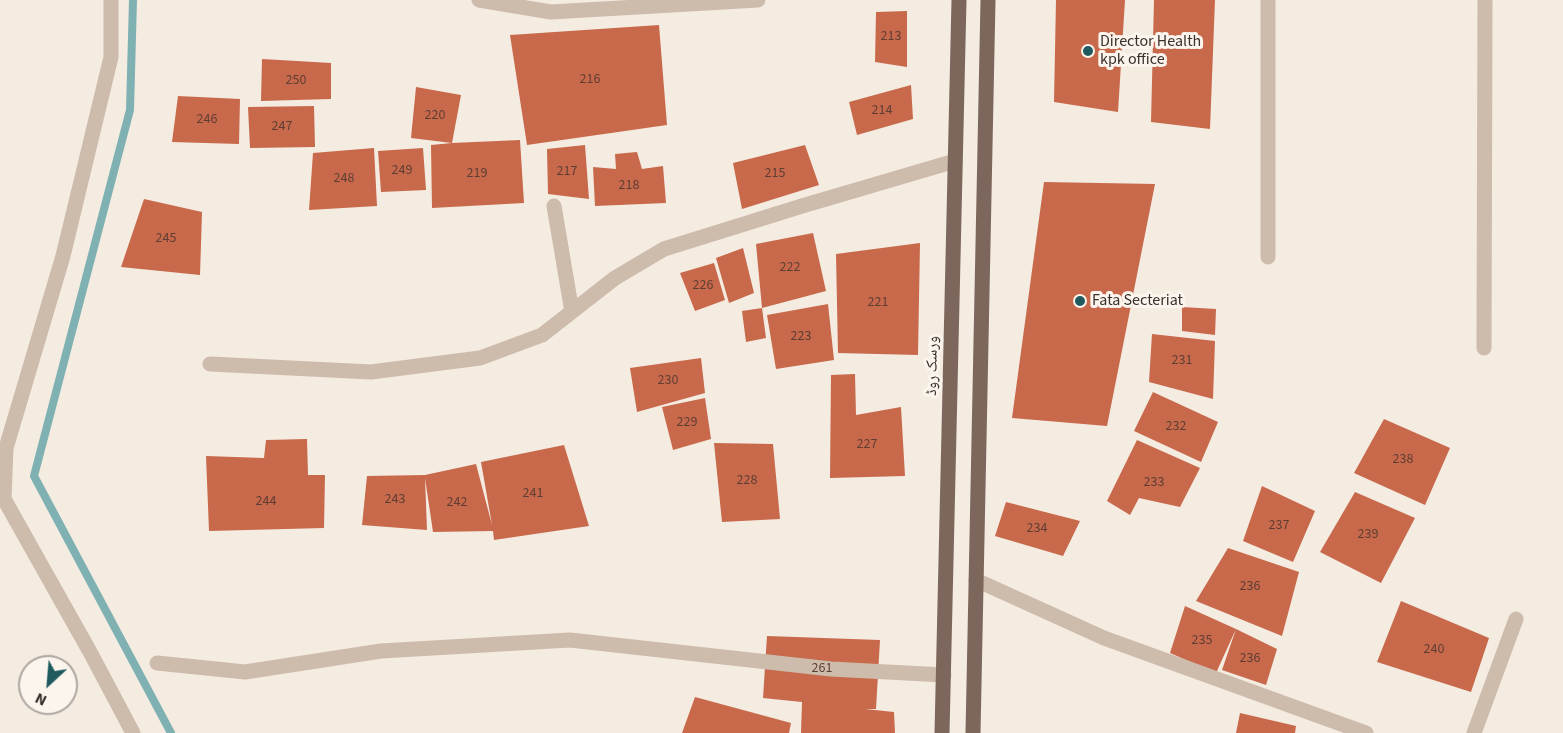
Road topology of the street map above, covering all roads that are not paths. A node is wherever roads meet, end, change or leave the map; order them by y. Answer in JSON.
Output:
{"nodes":[{"id":1,"x":111,"y":0,"type":"edge"},
{"id":2,"x":479,"y":0,"type":"edge"},
{"id":3,"x":758,"y":0,"type":"edge"},
{"id":4,"x":959,"y":0,"type":"edge"},
{"id":5,"x":988,"y":0,"type":"edge"},
{"id":6,"x":1268,"y":0,"type":"edge"},
{"id":7,"x":1485,"y":0,"type":"edge"},
{"id":8,"x":955,"y":161,"type":"junction"},
{"id":9,"x":554,"y":206,"type":"dead end"},
{"id":10,"x":1268,"y":257,"type":"dead end"},
{"id":11,"x":572,"y":312,"type":"junction"},
{"id":12,"x":1484,"y":348,"type":"dead end"},
{"id":13,"x":210,"y":364,"type":"dead end"},
{"id":14,"x":976,"y":580,"type":"junction"},
{"id":15,"x":1516,"y":619,"type":"dead end"},
{"id":16,"x":157,"y":663,"type":"dead end"},
{"id":17,"x":944,"y":675,"type":"junction"},
{"id":18,"x":133,"y":733,"type":"edge"},
{"id":19,"x":942,"y":733,"type":"edge"},
{"id":20,"x":973,"y":733,"type":"edge"},
{"id":21,"x":1366,"y":733,"type":"edge"},
{"id":22,"x":1474,"y":733,"type":"edge"}],
"edges":[{"from":1,"to":18,"type":"street"},
{"from":2,"to":3,"type":"street"},
{"from":4,"to":8,"type":"main road","name":"ورسک روڈ"},
{"from":5,"to":14,"type":"main road"},
{"from":6,"to":10,"type":"street"},
{"from":7,"to":12,"type":"street"},
{"from":8,"to":11,"type":"street"},
{"from":8,"to":17,"type":"main road","name":"ورسک روڈ"},
{"from":9,"to":11,"type":"street"},
{"from":11,"to":13,"type":"street"},
{"from":14,"to":20,"type":"main road"},
{"from":14,"to":21,"type":"street"},
{"from":15,"to":22,"type":"street"},
{"from":16,"to":17,"type":"street"},
{"from":17,"to":19,"type":"main road","name":"ورسک روڈ"}]}
